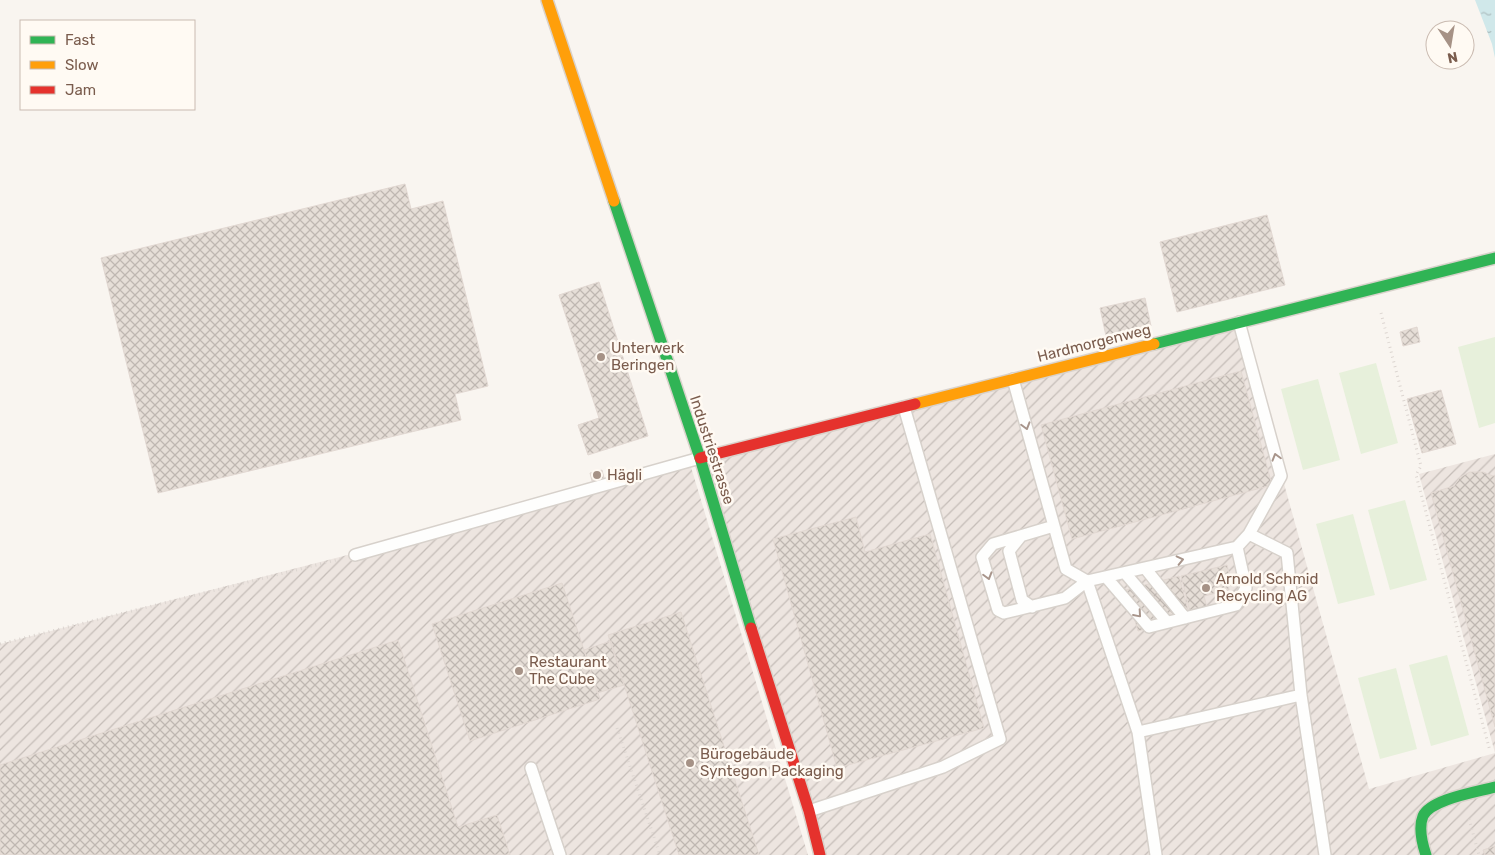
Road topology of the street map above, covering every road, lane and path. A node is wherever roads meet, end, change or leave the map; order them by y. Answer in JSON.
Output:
{"nodes":[{"id":1,"x":547,"y":0,"type":"edge"},
{"id":2,"x":1495,"y":258,"type":"edge"},
{"id":3,"x":1374,"y":288,"type":"junction"},
{"id":4,"x":1239,"y":322,"type":"junction"},
{"id":5,"x":1013,"y":379,"type":"junction"},
{"id":6,"x":904,"y":407,"type":"junction"},
{"id":7,"x":700,"y":458,"type":"junction"},
{"id":8,"x":1054,"y":526,"type":"junction"},
{"id":9,"x":1249,"y":534,"type":"junction"},
{"id":10,"x":1020,"y":536,"type":"junction"},
{"id":11,"x":1237,"y":547,"type":"junction"},
{"id":12,"x":355,"y":555,"type":"joint"},
{"id":13,"x":1145,"y":568,"type":"junction"},
{"id":14,"x":1125,"y":573,"type":"junction"},
{"id":15,"x":1106,"y":577,"type":"junction"},
{"id":16,"x":1087,"y":581,"type":"junction"},
{"id":17,"x":1032,"y":607,"type":"junction"},
{"id":18,"x":1185,"y":618,"type":"junction"},
{"id":19,"x":1167,"y":622,"type":"junction"},
{"id":20,"x":0,"y":644,"type":"edge"},
{"id":21,"x":1301,"y":694,"type":"junction"},
{"id":22,"x":617,"y":728,"type":"dead end"},
{"id":23,"x":1138,"y":732,"type":"junction"},
{"id":24,"x":1490,"y":751,"type":"dead end"},
{"id":25,"x":531,"y":768,"type":"dead end"},
{"id":26,"x":1495,"y":787,"type":"edge"},
{"id":27,"x":1462,"y":796,"type":"junction"},
{"id":28,"x":809,"y":811,"type":"junction"},
{"id":29,"x":560,"y":855,"type":"edge"},
{"id":30,"x":660,"y":855,"type":"edge"},
{"id":31,"x":820,"y":855,"type":"edge"},
{"id":32,"x":1156,"y":855,"type":"edge"},
{"id":33,"x":1325,"y":855,"type":"edge"},
{"id":34,"x":1426,"y":855,"type":"edge"},
{"id":35,"x":1479,"y":855,"type":"edge"}],
"edges":[{"from":1,"to":7,"type":"street","name":"Industriestrasse"},
{"from":2,"to":3,"type":"street","name":"Hardmorgenweg"},
{"from":3,"to":4,"type":"street","name":"Hardmorgenweg"},
{"from":3,"to":24,"type":"path"},
{"from":4,"to":5,"type":"street","name":"Hardmorgenweg"},
{"from":9,"to":4,"type":"lane","one_way":true},
{"from":5,"to":6,"type":"street","name":"Hardmorgenweg"},
{"from":5,"to":8,"type":"lane","one_way":true},
{"from":6,"to":7,"type":"street","name":"Hardmorgenweg"},
{"from":6,"to":28,"type":"lane"},
{"from":7,"to":12,"type":"lane"},
{"from":7,"to":28,"type":"street","name":"Industriestrasse"},
{"from":8,"to":10,"type":"lane"},
{"from":8,"to":16,"type":"lane"},
{"from":9,"to":11,"type":"lane"},
{"from":9,"to":21,"type":"lane"},
{"from":10,"to":17,"type":"lane"},
{"from":10,"to":17,"type":"lane","one_way":true},
{"from":13,"to":11,"type":"lane","one_way":true},
{"from":11,"to":18,"type":"lane"},
{"from":12,"to":20,"type":"path"},
{"from":13,"to":14,"type":"lane"},
{"from":13,"to":18,"type":"lane"},
{"from":14,"to":15,"type":"lane"},
{"from":14,"to":19,"type":"lane"},
{"from":15,"to":16,"type":"lane"},
{"from":15,"to":19,"type":"lane","one_way":true},
{"from":16,"to":17,"type":"lane"},
{"from":16,"to":23,"type":"lane"},
{"from":18,"to":19,"type":"lane"},
{"from":21,"to":23,"type":"lane"},
{"from":21,"to":33,"type":"lane"},
{"from":22,"to":30,"type":"path"},
{"from":23,"to":32,"type":"lane"},
{"from":25,"to":29,"type":"lane"},
{"from":26,"to":27,"type":"street"},
{"from":27,"to":34,"type":"street"},
{"from":27,"to":35,"type":"path"},
{"from":28,"to":31,"type":"street","name":"Industriestrasse"}]}
